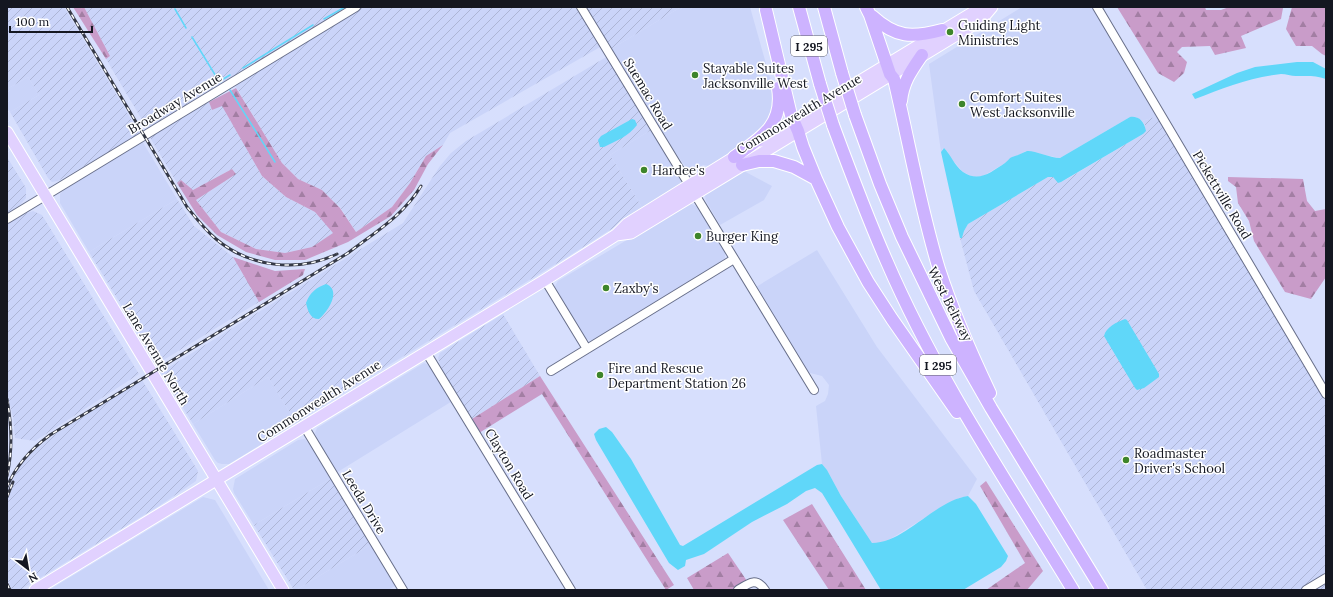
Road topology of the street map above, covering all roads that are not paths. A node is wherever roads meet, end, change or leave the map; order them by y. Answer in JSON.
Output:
{"nodes":[{"id":1,"x":356,"y":7,"type":"edge"},
{"id":2,"x":581,"y":7,"type":"edge"},
{"id":3,"x":799,"y":7,"type":"edge"},
{"id":4,"x":824,"y":7,"type":"edge"},
{"id":5,"x":991,"y":7,"type":"edge"},
{"id":6,"x":1097,"y":7,"type":"edge"},
{"id":7,"x":765,"y":8,"type":"edge"},
{"id":8,"x":868,"y":11,"type":"edge"},
{"id":9,"x":942,"y":30,"type":"junction"},
{"id":10,"x":922,"y":55,"type":"junction"},
{"id":11,"x":889,"y":69,"type":"junction"},
{"id":12,"x":900,"y":108,"type":"junction"},
{"id":13,"x":796,"y":126,"type":"junction"},
{"id":14,"x":7,"y":132,"type":"edge"},
{"id":15,"x":738,"y":161,"type":"junction"},
{"id":16,"x":816,"y":179,"type":"junction"},
{"id":17,"x":692,"y":189,"type":"junction"},
{"id":18,"x":45,"y":196,"type":"junction"},
{"id":19,"x":7,"y":219,"type":"edge"},
{"id":20,"x":734,"y":259,"type":"junction"},
{"id":21,"x":545,"y":280,"type":"junction"},
{"id":22,"x":587,"y":349,"type":"junction"},
{"id":23,"x":426,"y":352,"type":"junction"},
{"id":24,"x":551,"y":371,"type":"dead end"},
{"id":25,"x":814,"y":390,"type":"dead end"},
{"id":26,"x":1326,"y":394,"type":"edge"},
{"id":27,"x":304,"y":426,"type":"junction"},
{"id":28,"x":1022,"y":460,"type":"junction"},
{"id":29,"x":216,"y":480,"type":"junction"},
{"id":30,"x":1011,"y":489,"type":"junction"},
{"id":31,"x":1326,"y":578,"type":"edge"},
{"id":32,"x":35,"y":590,"type":"edge"},
{"id":33,"x":283,"y":590,"type":"edge"},
{"id":34,"x":403,"y":590,"type":"edge"},
{"id":35,"x":571,"y":590,"type":"edge"},
{"id":36,"x":738,"y":590,"type":"edge"},
{"id":37,"x":766,"y":590,"type":"edge"},
{"id":38,"x":1073,"y":590,"type":"edge"},
{"id":39,"x":1102,"y":590,"type":"edge"},
{"id":40,"x":1306,"y":590,"type":"edge"}],
"edges":[{"from":1,"to":18,"type":"street","name":"Broadway Avenue"},
{"from":2,"to":17,"type":"street","name":"Suemac Road"},
{"from":3,"to":30,"type":"highway","number":"I 295","bridge":true},
{"from":4,"to":28,"type":"highway","name":"West Beltway","number":"I 295","bridge":true},
{"from":5,"to":9,"type":"main road","name":"Commonwealth Avenue"},
{"from":5,"to":10,"type":"main road","name":"Commonwealth Avenue"},
{"from":6,"to":26,"type":"street","name":"Pickettville Road"},
{"from":7,"to":13,"type":"highway"},
{"from":7,"to":15,"type":"highway"},
{"from":8,"to":9,"type":"highway"},
{"from":8,"to":11,"type":"highway"},
{"from":9,"to":11,"type":"main road","name":"Commonwealth Avenue"},
{"from":10,"to":11,"type":"main road","name":"Commonwealth Avenue"},
{"from":10,"to":12,"type":"highway"},
{"from":11,"to":12,"type":"highway"},
{"from":11,"to":13,"type":"main road","name":"Commonwealth Avenue"},
{"from":12,"to":28,"type":"highway"},
{"from":13,"to":15,"type":"main road","name":"Commonwealth Avenue"},
{"from":13,"to":16,"type":"highway"},
{"from":14,"to":18,"type":"main road","name":"Lane Avenue North"},
{"from":15,"to":16,"type":"highway"},
{"from":15,"to":17,"type":"main road","name":"Commonwealth Avenue"},
{"from":16,"to":30,"type":"highway"},
{"from":17,"to":20,"type":"street","name":"Suemac Road"},
{"from":17,"to":21,"type":"main road","name":"Commonwealth Avenue"},
{"from":18,"to":19,"type":"street","name":"Broadway Avenue"},
{"from":18,"to":29,"type":"main road","name":"Lane Avenue North"},
{"from":20,"to":22,"type":"street"},
{"from":20,"to":25,"type":"street","name":"Suemac Road"},
{"from":21,"to":22,"type":"street"},
{"from":21,"to":23,"type":"main road","name":"Commonwealth Avenue"},
{"from":22,"to":24,"type":"street"},
{"from":23,"to":27,"type":"main road","name":"Commonwealth Avenue"},
{"from":23,"to":35,"type":"street","name":"Clayton Road"},
{"from":27,"to":29,"type":"main road","name":"Commonwealth Avenue"},
{"from":27,"to":34,"type":"street","name":"Leeda Drive"},
{"from":28,"to":39,"type":"highway","name":"West Beltway","number":"I 295"},
{"from":29,"to":32,"type":"main road","name":"Commonwealth Avenue"},
{"from":29,"to":33,"type":"main road","name":"Lane Avenue North"},
{"from":30,"to":38,"type":"highway","number":"I 295"},
{"from":31,"to":40,"type":"street"},
{"from":36,"to":37,"type":"street"}]}
